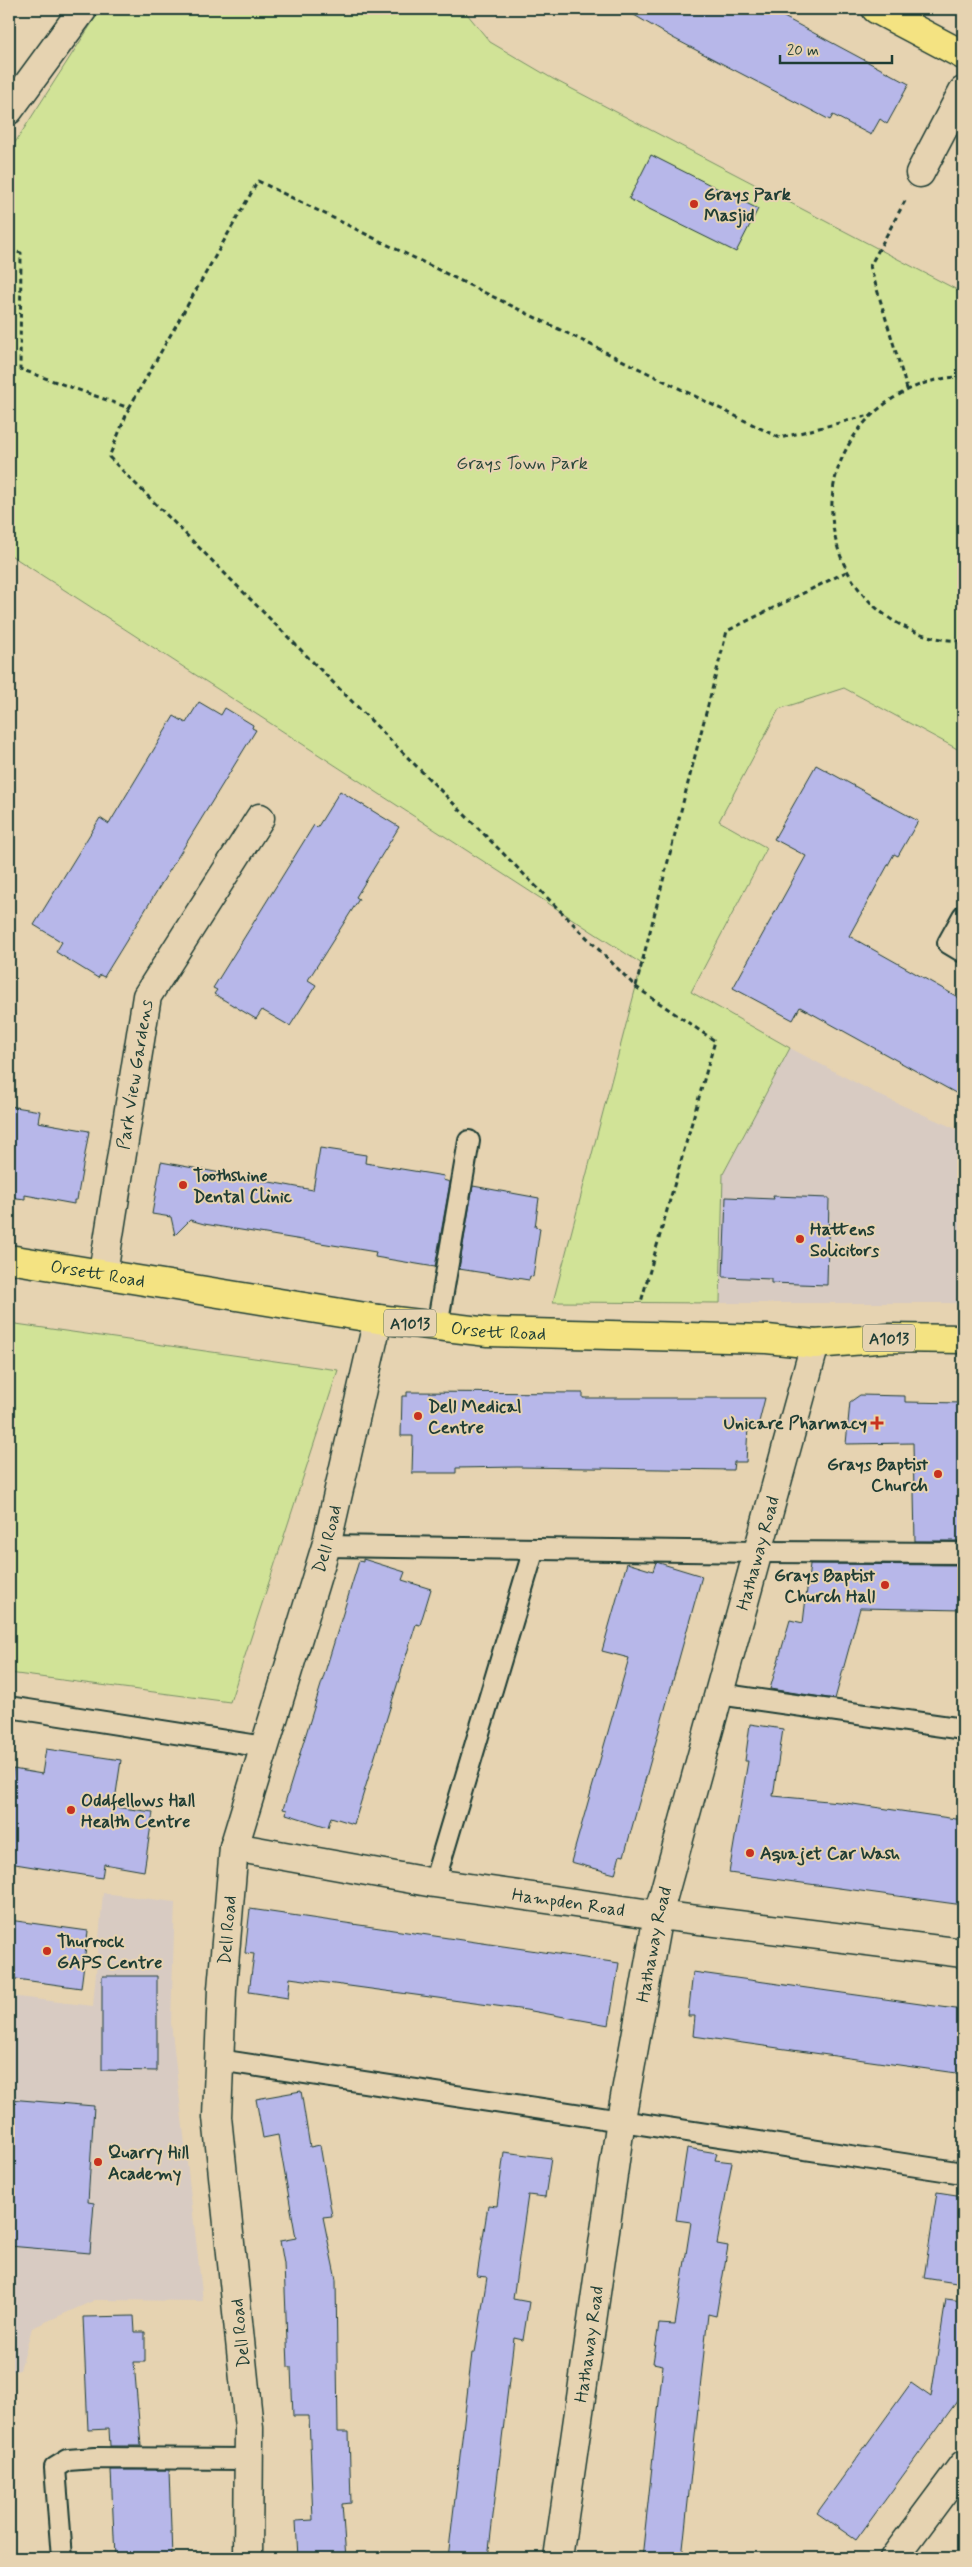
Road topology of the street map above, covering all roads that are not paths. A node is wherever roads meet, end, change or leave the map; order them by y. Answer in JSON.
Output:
{"nodes":[{"id":1,"x":83,"y":9,"type":"edge"},
{"id":2,"x":876,"y":9,"type":"edge"},
{"id":3,"x":963,"y":55,"type":"edge"},
{"id":4,"x":963,"y":91,"type":"edge"},
{"id":5,"x":9,"y":110,"type":"edge"},
{"id":6,"x":920,"y":173,"type":"road end"},
{"id":7,"x":260,"y":818,"type":"dead end"},
{"id":8,"x":963,"y":916,"type":"edge"},
{"id":9,"x":963,"y":952,"type":"edge"},
{"id":10,"x":469,"y":1141,"type":"dead end"},
{"id":11,"x":9,"y":1258,"type":"edge"},
{"id":12,"x":103,"y":1273,"type":"junction"},
{"id":13,"x":378,"y":1319,"type":"junction"},
{"id":14,"x":437,"y":1327,"type":"junction"},
{"id":15,"x":963,"y":1339,"type":"edge"},
{"id":16,"x":815,"y":1344,"type":"junction"},
{"id":17,"x":326,"y":1546,"type":"junction"},
{"id":18,"x":534,"y":1549,"type":"junction"},
{"id":19,"x":760,"y":1552,"type":"junction"},
{"id":20,"x":963,"y":1553,"type":"edge"},
{"id":21,"x":719,"y":1694,"type":"junction"},
{"id":22,"x":9,"y":1707,"type":"edge"},
{"id":23,"x":963,"y":1729,"type":"edge"},
{"id":24,"x":265,"y":1747,"type":"junction"},
{"id":25,"x":234,"y":1847,"type":"junction"},
{"id":26,"x":434,"y":1883,"type":"junction"},
{"id":27,"x":658,"y":1915,"type":"junction"},
{"id":28,"x":963,"y":1954,"type":"edge"},
{"id":29,"x":219,"y":2060,"type":"junction"},
{"id":30,"x":621,"y":2119,"type":"junction"},
{"id":31,"x":963,"y":2172,"type":"edge"},
{"id":32,"x":249,"y":2459,"type":"junction"},
{"id":33,"x":963,"y":2465,"type":"edge"},
{"id":34,"x":62,"y":2558,"type":"edge"},
{"id":35,"x":248,"y":2558,"type":"edge"},
{"id":36,"x":558,"y":2558,"type":"edge"},
{"id":37,"x":894,"y":2558,"type":"edge"}],
"edges":[{"from":1,"to":5,"type":"street"},
{"from":2,"to":3,"type":"main road"},
{"from":4,"to":6,"type":"street"},
{"from":7,"to":12,"type":"street","name":"Park View Gardens"},
{"from":8,"to":9,"type":"lane"},
{"from":10,"to":14,"type":"lane"},
{"from":11,"to":12,"type":"main road","name":"Orsett Road","number":"A1013"},
{"from":12,"to":13,"type":"main road","name":"Orsett Road","number":"A1013"},
{"from":13,"to":14,"type":"main road","name":"Orsett Road","number":"A1013"},
{"from":13,"to":17,"type":"street","name":"Dell Road"},
{"from":14,"to":16,"type":"main road","name":"Orsett Road","number":"A1013"},
{"from":15,"to":16,"type":"main road","name":"Orsett Road","number":"A1013"},
{"from":16,"to":19,"type":"street","name":"Hathaway Road"},
{"from":17,"to":18,"type":"lane"},
{"from":17,"to":24,"type":"street","name":"Dell Road"},
{"from":18,"to":19,"type":"lane"},
{"from":18,"to":26,"type":"lane"},
{"from":19,"to":20,"type":"lane"},
{"from":19,"to":21,"type":"street","name":"Hathaway Road"},
{"from":21,"to":23,"type":"lane"},
{"from":21,"to":27,"type":"street","name":"Hathaway Road"},
{"from":22,"to":24,"type":"lane"},
{"from":24,"to":25,"type":"street","name":"Dell Road"},
{"from":25,"to":26,"type":"street","name":"Hampden Road"},
{"from":25,"to":29,"type":"street","name":"Dell Road"},
{"from":26,"to":27,"type":"street","name":"Hampden Road"},
{"from":27,"to":28,"type":"street","name":"Hampden Road"},
{"from":27,"to":30,"type":"street","name":"Hathaway Road"},
{"from":29,"to":30,"type":"lane"},
{"from":29,"to":32,"type":"street","name":"Dell Road"},
{"from":30,"to":31,"type":"lane"},
{"from":30,"to":36,"type":"street","name":"Hathaway Road"},
{"from":32,"to":34,"type":"lane"},
{"from":32,"to":35,"type":"street","name":"Dell Road"},
{"from":33,"to":37,"type":"street"}]}
